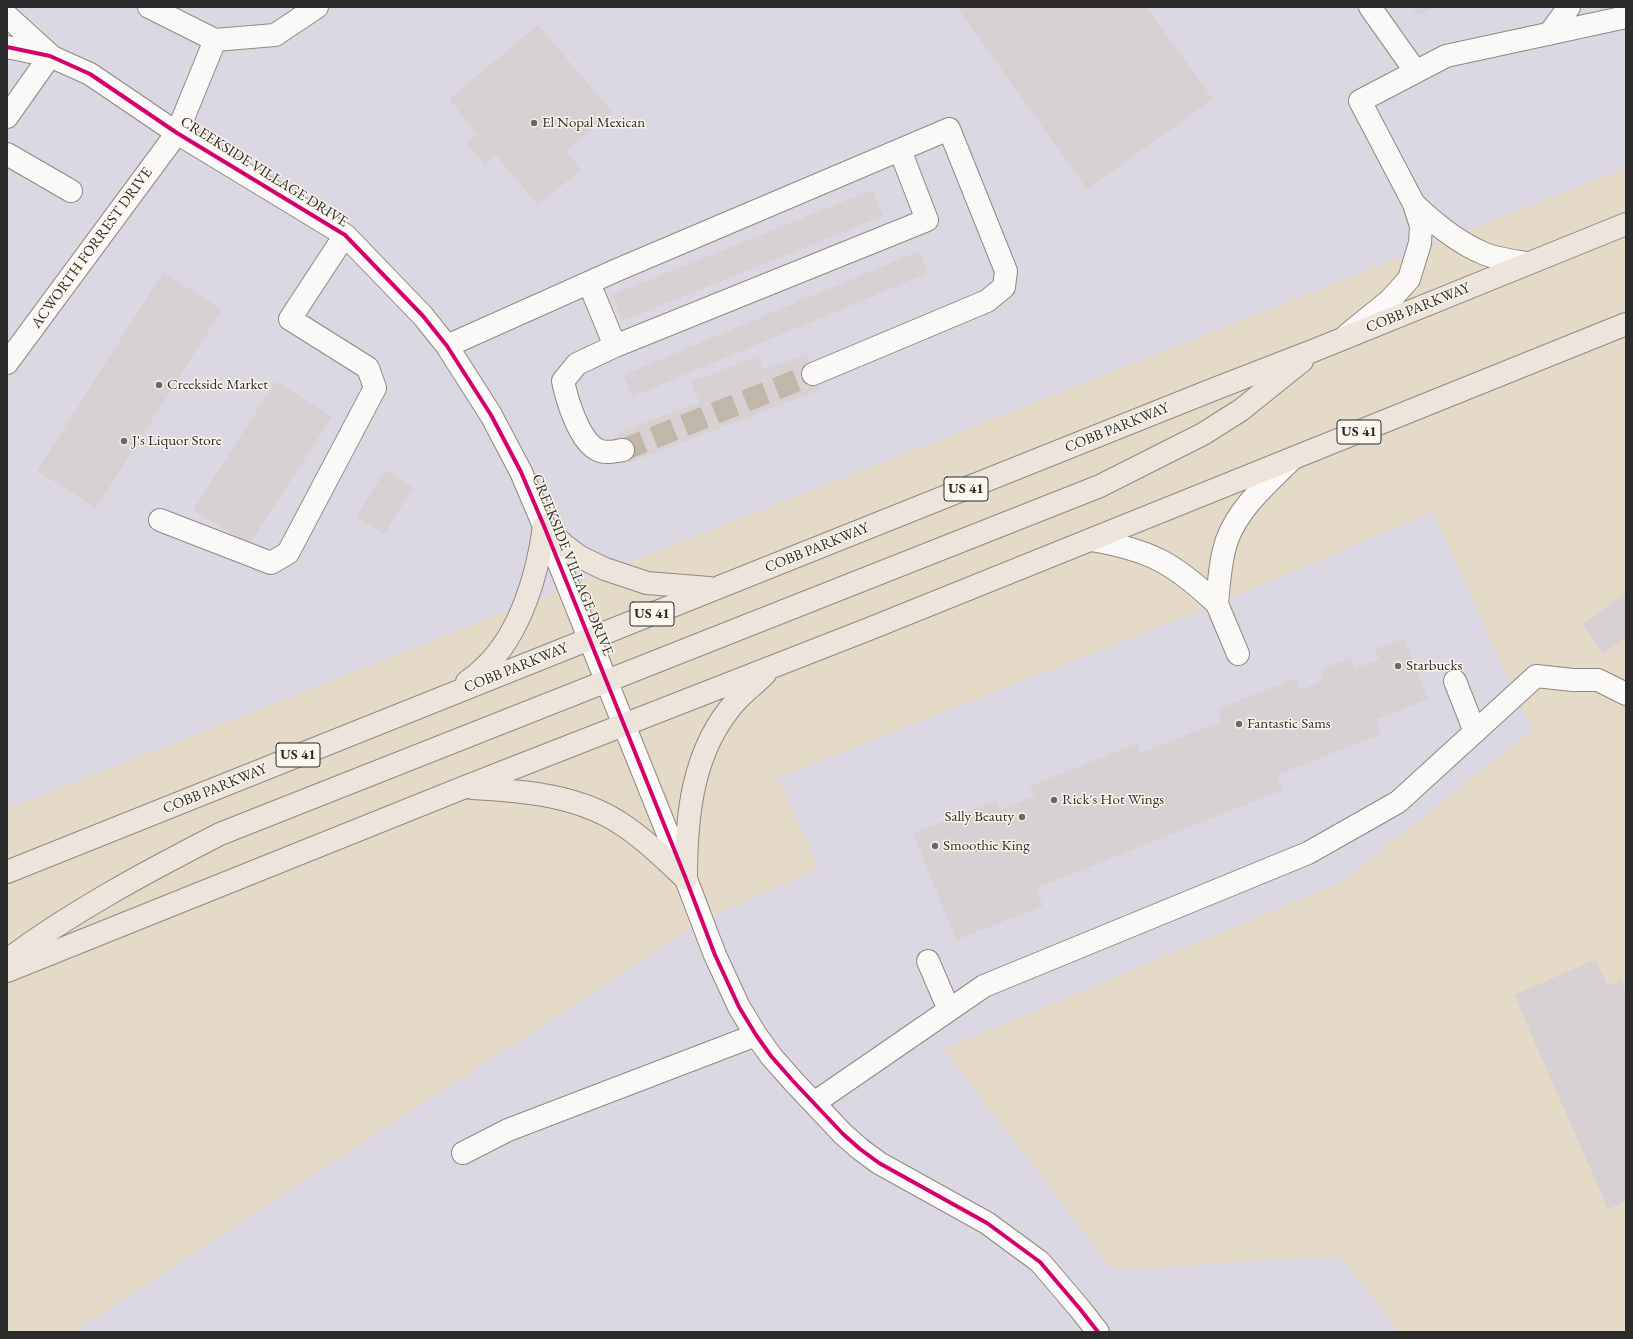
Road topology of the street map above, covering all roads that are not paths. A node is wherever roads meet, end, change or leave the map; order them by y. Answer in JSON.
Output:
{"nodes":[{"id":1,"x":317,"y":7,"type":"edge"},
{"id":2,"x":1370,"y":7,"type":"edge"},
{"id":3,"x":1569,"y":7,"type":"edge"},
{"id":4,"x":152,"y":8,"type":"edge"},
{"id":5,"x":7,"y":16,"type":"edge"},
{"id":6,"x":1626,"y":17,"type":"edge"},
{"id":7,"x":1549,"y":34,"type":"junction"},
{"id":8,"x":215,"y":40,"type":"junction"},
{"id":9,"x":7,"y":47,"type":"edge"},
{"id":10,"x":50,"y":56,"type":"junction"},
{"id":11,"x":1416,"y":72,"type":"junction"},
{"id":12,"x":7,"y":117,"type":"edge"},
{"id":13,"x":176,"y":133,"type":"junction"},
{"id":14,"x":900,"y":150,"type":"junction"},
{"id":15,"x":7,"y":154,"type":"edge"},
{"id":16,"x":71,"y":190,"type":"dead end"},
{"id":17,"x":1414,"y":204,"type":"junction"},
{"id":18,"x":1626,"y":224,"type":"edge"},
{"id":19,"x":345,"y":235,"type":"junction"},
{"id":20,"x":1528,"y":263,"type":"junction"},
{"id":21,"x":589,"y":283,"type":"junction"},
{"id":22,"x":1626,"y":324,"type":"edge"},
{"id":23,"x":1342,"y":339,"type":"junction"},
{"id":24,"x":447,"y":346,"type":"junction"},
{"id":25,"x":615,"y":346,"type":"junction"},
{"id":26,"x":1315,"y":350,"type":"junction"},
{"id":27,"x":7,"y":363,"type":"edge"},
{"id":28,"x":813,"y":374,"type":"tunnel mouth"},
{"id":29,"x":623,"y":450,"type":"tunnel mouth"},
{"id":30,"x":1292,"y":459,"type":"junction"},
{"id":31,"x":160,"y":520,"type":"dead end"},
{"id":32,"x":544,"y":526,"type":"junction"},
{"id":33,"x":1091,"y":540,"type":"junction"},
{"id":34,"x":714,"y":589,"type":"junction"},
{"id":35,"x":1217,"y":604,"type":"junction"},
{"id":36,"x":589,"y":639,"type":"junction"},
{"id":37,"x":1238,"y":654,"type":"dead end"},
{"id":38,"x":776,"y":665,"type":"junction"},
{"id":39,"x":1455,"y":681,"type":"dead end"},
{"id":40,"x":607,"y":682,"type":"junction"},
{"id":41,"x":456,"y":692,"type":"junction"},
{"id":42,"x":1626,"y":694,"type":"edge"},
{"id":43,"x":624,"y":724,"type":"junction"},
{"id":44,"x":1475,"y":732,"type":"junction"},
{"id":45,"x":465,"y":787,"type":"junction"},
{"id":46,"x":7,"y":872,"type":"edge"},
{"id":47,"x":686,"y":879,"type":"junction"},
{"id":48,"x":7,"y":960,"type":"edge"},
{"id":49,"x":928,"y":961,"type":"dead end"},
{"id":50,"x":7,"y":971,"type":"edge"},
{"id":51,"x":949,"y":1010,"type":"junction"},
{"id":52,"x":756,"y":1035,"type":"junction"},
{"id":53,"x":814,"y":1103,"type":"junction"},
{"id":54,"x":463,"y":1153,"type":"dead end"},
{"id":55,"x":1098,"y":1332,"type":"edge"}],
"edges":[{"from":1,"to":8,"type":"street"},
{"from":2,"to":11,"type":"street"},
{"from":3,"to":7,"type":"street"},
{"from":4,"to":8,"type":"street"},
{"from":5,"to":10,"type":"street","name":"CREEKSIDE VILLAGE DRIVE"},
{"from":6,"to":7,"type":"street"},
{"from":7,"to":11,"type":"street"},
{"from":8,"to":13,"type":"street","name":"ACWORTH FORREST DRIVE"},
{"from":9,"to":10,"type":"street","name":"CREEKSIDE VILLAGE DRIVE"},
{"from":10,"to":12,"type":"street"},
{"from":10,"to":13,"type":"street","name":"CREEKSIDE VILLAGE DRIVE"},
{"from":11,"to":17,"type":"street"},
{"from":13,"to":19,"type":"street","name":"CREEKSIDE VILLAGE DRIVE"},
{"from":13,"to":27,"type":"street","name":"ACWORTH FORREST DRIVE"},
{"from":14,"to":21,"type":"street"},
{"from":14,"to":25,"type":"street"},
{"from":14,"to":28,"type":"street"},
{"from":15,"to":16,"type":"street"},
{"from":17,"to":20,"type":"street"},
{"from":17,"to":23,"type":"street"},
{"from":18,"to":20,"type":"main road","name":"COBB PARKWAY","number":"US 41"},
{"from":19,"to":24,"type":"street","name":"CREEKSIDE VILLAGE DRIVE"},
{"from":19,"to":31,"type":"street"},
{"from":20,"to":23,"type":"main road","name":"COBB PARKWAY","number":"US 41"},
{"from":21,"to":24,"type":"street"},
{"from":21,"to":25,"type":"street"},
{"from":22,"to":30,"type":"main road","number":"US 41"},
{"from":23,"to":26,"type":"main road","name":"COBB PARKWAY","number":"US 41"},
{"from":24,"to":32,"type":"street","name":"CREEKSIDE VILLAGE DRIVE"},
{"from":25,"to":29,"type":"street"},
{"from":26,"to":34,"type":"main road","name":"COBB PARKWAY","number":"US 41"},
{"from":26,"to":40,"type":"main road"},
{"from":30,"to":33,"type":"main road","number":"US 41"},
{"from":30,"to":35,"type":"street"},
{"from":32,"to":34,"type":"main road"},
{"from":32,"to":36,"type":"street","name":"CREEKSIDE VILLAGE DRIVE"},
{"from":32,"to":41,"type":"main road"},
{"from":33,"to":35,"type":"street"},
{"from":33,"to":38,"type":"main road","number":"US 41"},
{"from":34,"to":36,"type":"main road","name":"COBB PARKWAY","number":"US 41"},
{"from":35,"to":37,"type":"street"},
{"from":36,"to":40,"type":"street","name":"CREEKSIDE VILLAGE DRIVE"},
{"from":36,"to":41,"type":"main road","name":"COBB PARKWAY","number":"US 41"},
{"from":38,"to":43,"type":"main road","number":"US 41"},
{"from":38,"to":47,"type":"main road"},
{"from":39,"to":44,"type":"street"},
{"from":40,"to":43,"type":"street","name":"CREEKSIDE VILLAGE DRIVE"},
{"from":40,"to":48,"type":"main road"},
{"from":41,"to":46,"type":"main road","name":"COBB PARKWAY","number":"US 41"},
{"from":42,"to":44,"type":"street"},
{"from":43,"to":45,"type":"main road","number":"US 41"},
{"from":43,"to":47,"type":"street","name":"CREEKSIDE VILLAGE DRIVE"},
{"from":44,"to":51,"type":"street"},
{"from":45,"to":47,"type":"main road"},
{"from":45,"to":50,"type":"main road","number":"US 41"},
{"from":47,"to":52,"type":"street","name":"CREEKSIDE VILLAGE DRIVE"},
{"from":49,"to":51,"type":"street"},
{"from":51,"to":53,"type":"street"},
{"from":52,"to":53,"type":"street","name":"CREEKSIDE VILLAGE DRIVE"},
{"from":52,"to":54,"type":"street"},
{"from":53,"to":55,"type":"street","name":"CREEKSIDE VILLAGE DRIVE"}]}
